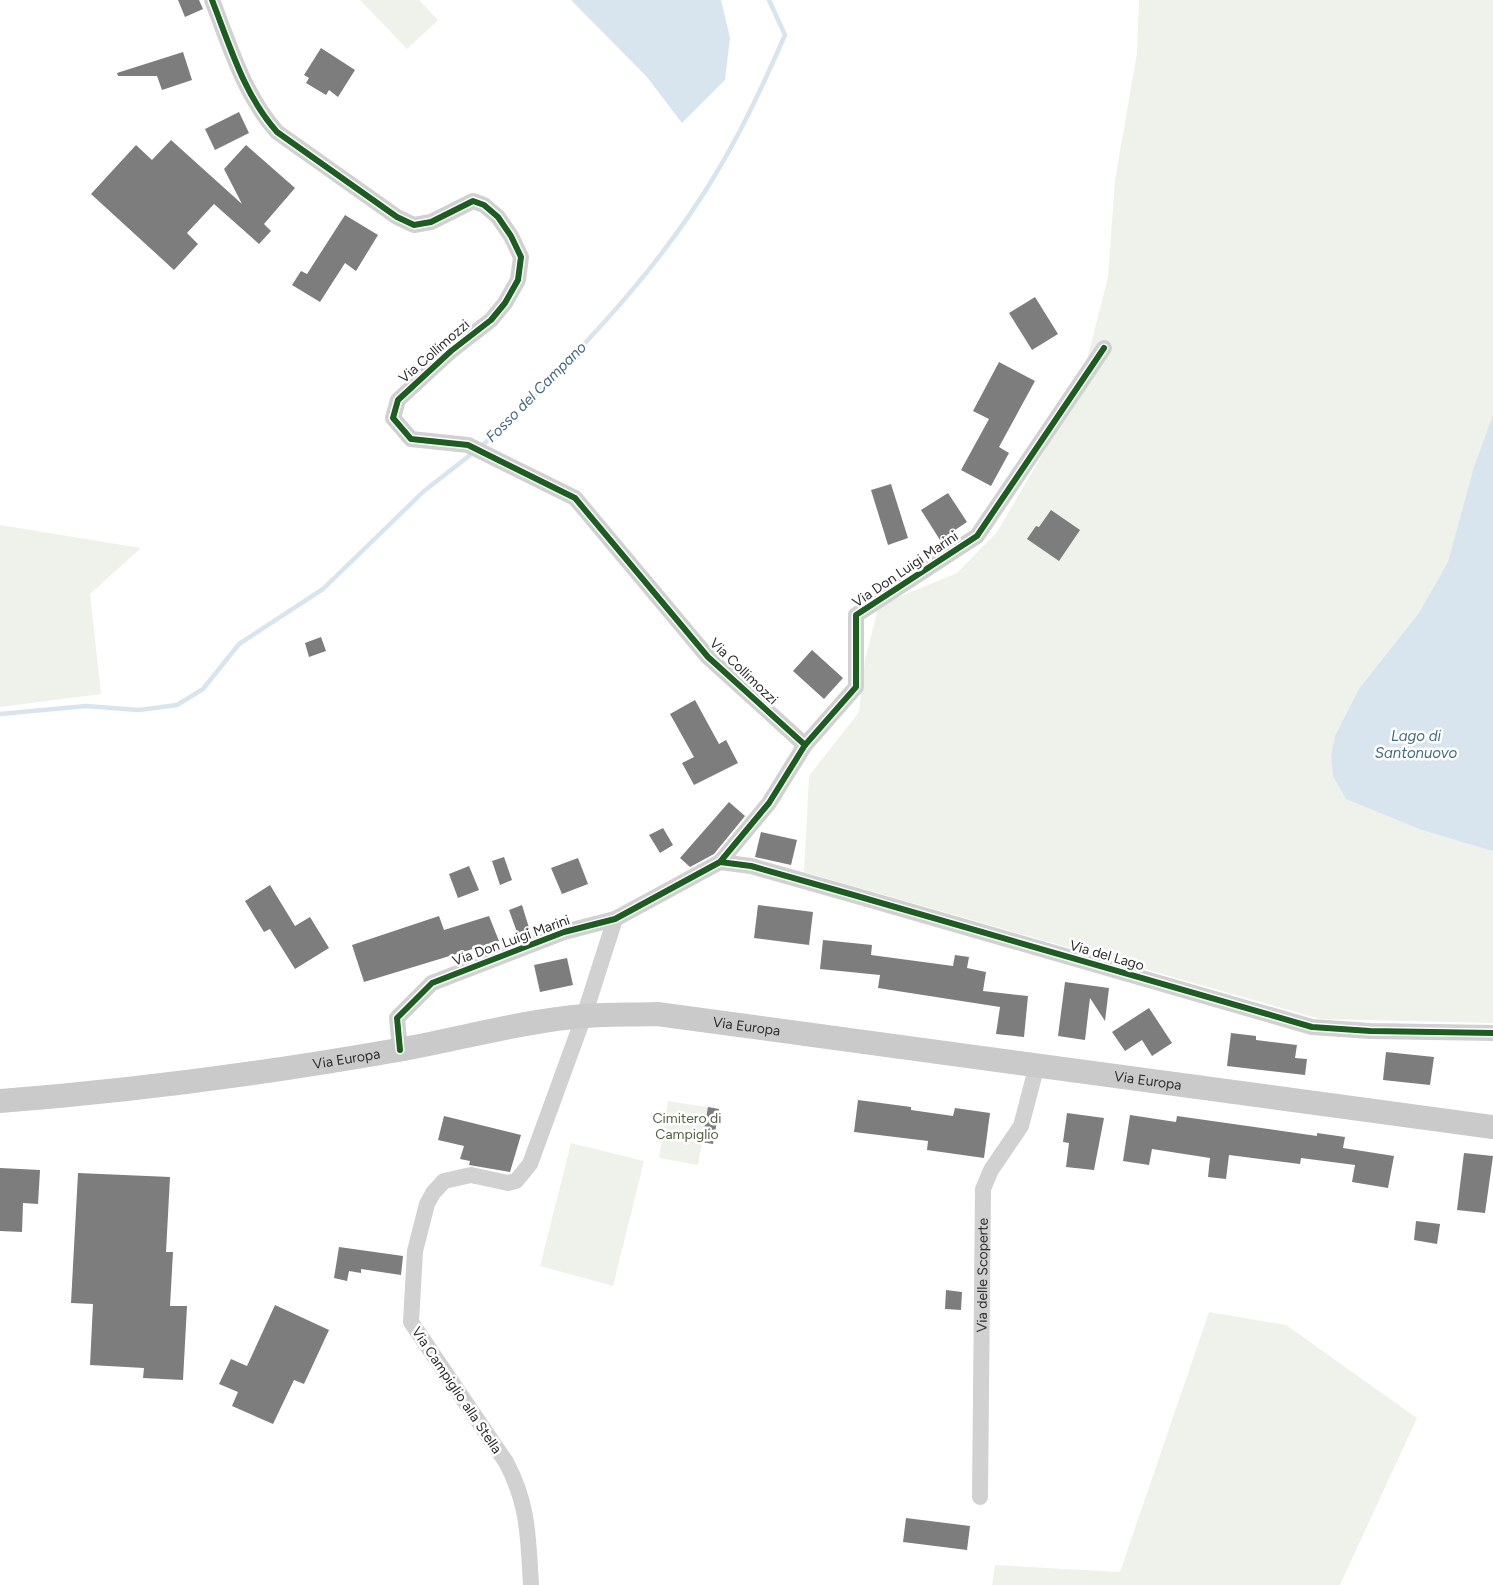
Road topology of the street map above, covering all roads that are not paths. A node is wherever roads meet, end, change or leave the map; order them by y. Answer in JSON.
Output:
{"nodes":[{"id":1,"x":212,"y":0,"type":"edge"},
{"id":2,"x":1104,"y":348,"type":"dead end"},
{"id":3,"x":805,"y":745,"type":"junction"},
{"id":4,"x":720,"y":862,"type":"junction"},
{"id":5,"x":615,"y":919,"type":"junction"},
{"id":6,"x":584,"y":1016,"type":"junction"},
{"id":7,"x":1493,"y":1033,"type":"edge"},
{"id":8,"x":400,"y":1050,"type":"junction"},
{"id":9,"x":1037,"y":1065,"type":"junction"},
{"id":10,"x":0,"y":1101,"type":"edge"},
{"id":11,"x":1493,"y":1127,"type":"edge"},
{"id":12,"x":980,"y":1497,"type":"dead end"},
{"id":13,"x":531,"y":1585,"type":"edge"}],
"edges":[{"from":1,"to":3,"type":"street","name":"Via Collimozzi"},
{"from":2,"to":3,"type":"street","name":"Via Don Luigi Marini"},
{"from":3,"to":4,"type":"street","name":"Via Don Luigi Marini"},
{"from":4,"to":5,"type":"street","name":"Via Don Luigi Marini"},
{"from":4,"to":7,"type":"street","name":"Via del Lago"},
{"from":5,"to":6,"type":"street"},
{"from":5,"to":8,"type":"street","name":"Via Don Luigi Marini"},
{"from":6,"to":8,"type":"main road","name":"Via Europa"},
{"from":6,"to":9,"type":"main road","name":"Via Europa"},
{"from":6,"to":13,"type":"street","name":"Via Campiglio alla Stella"},
{"from":8,"to":10,"type":"main road","name":"Via Europa"},
{"from":9,"to":11,"type":"main road","name":"Via Europa"},
{"from":9,"to":12,"type":"street","name":"Via delle Scoperte"}]}
